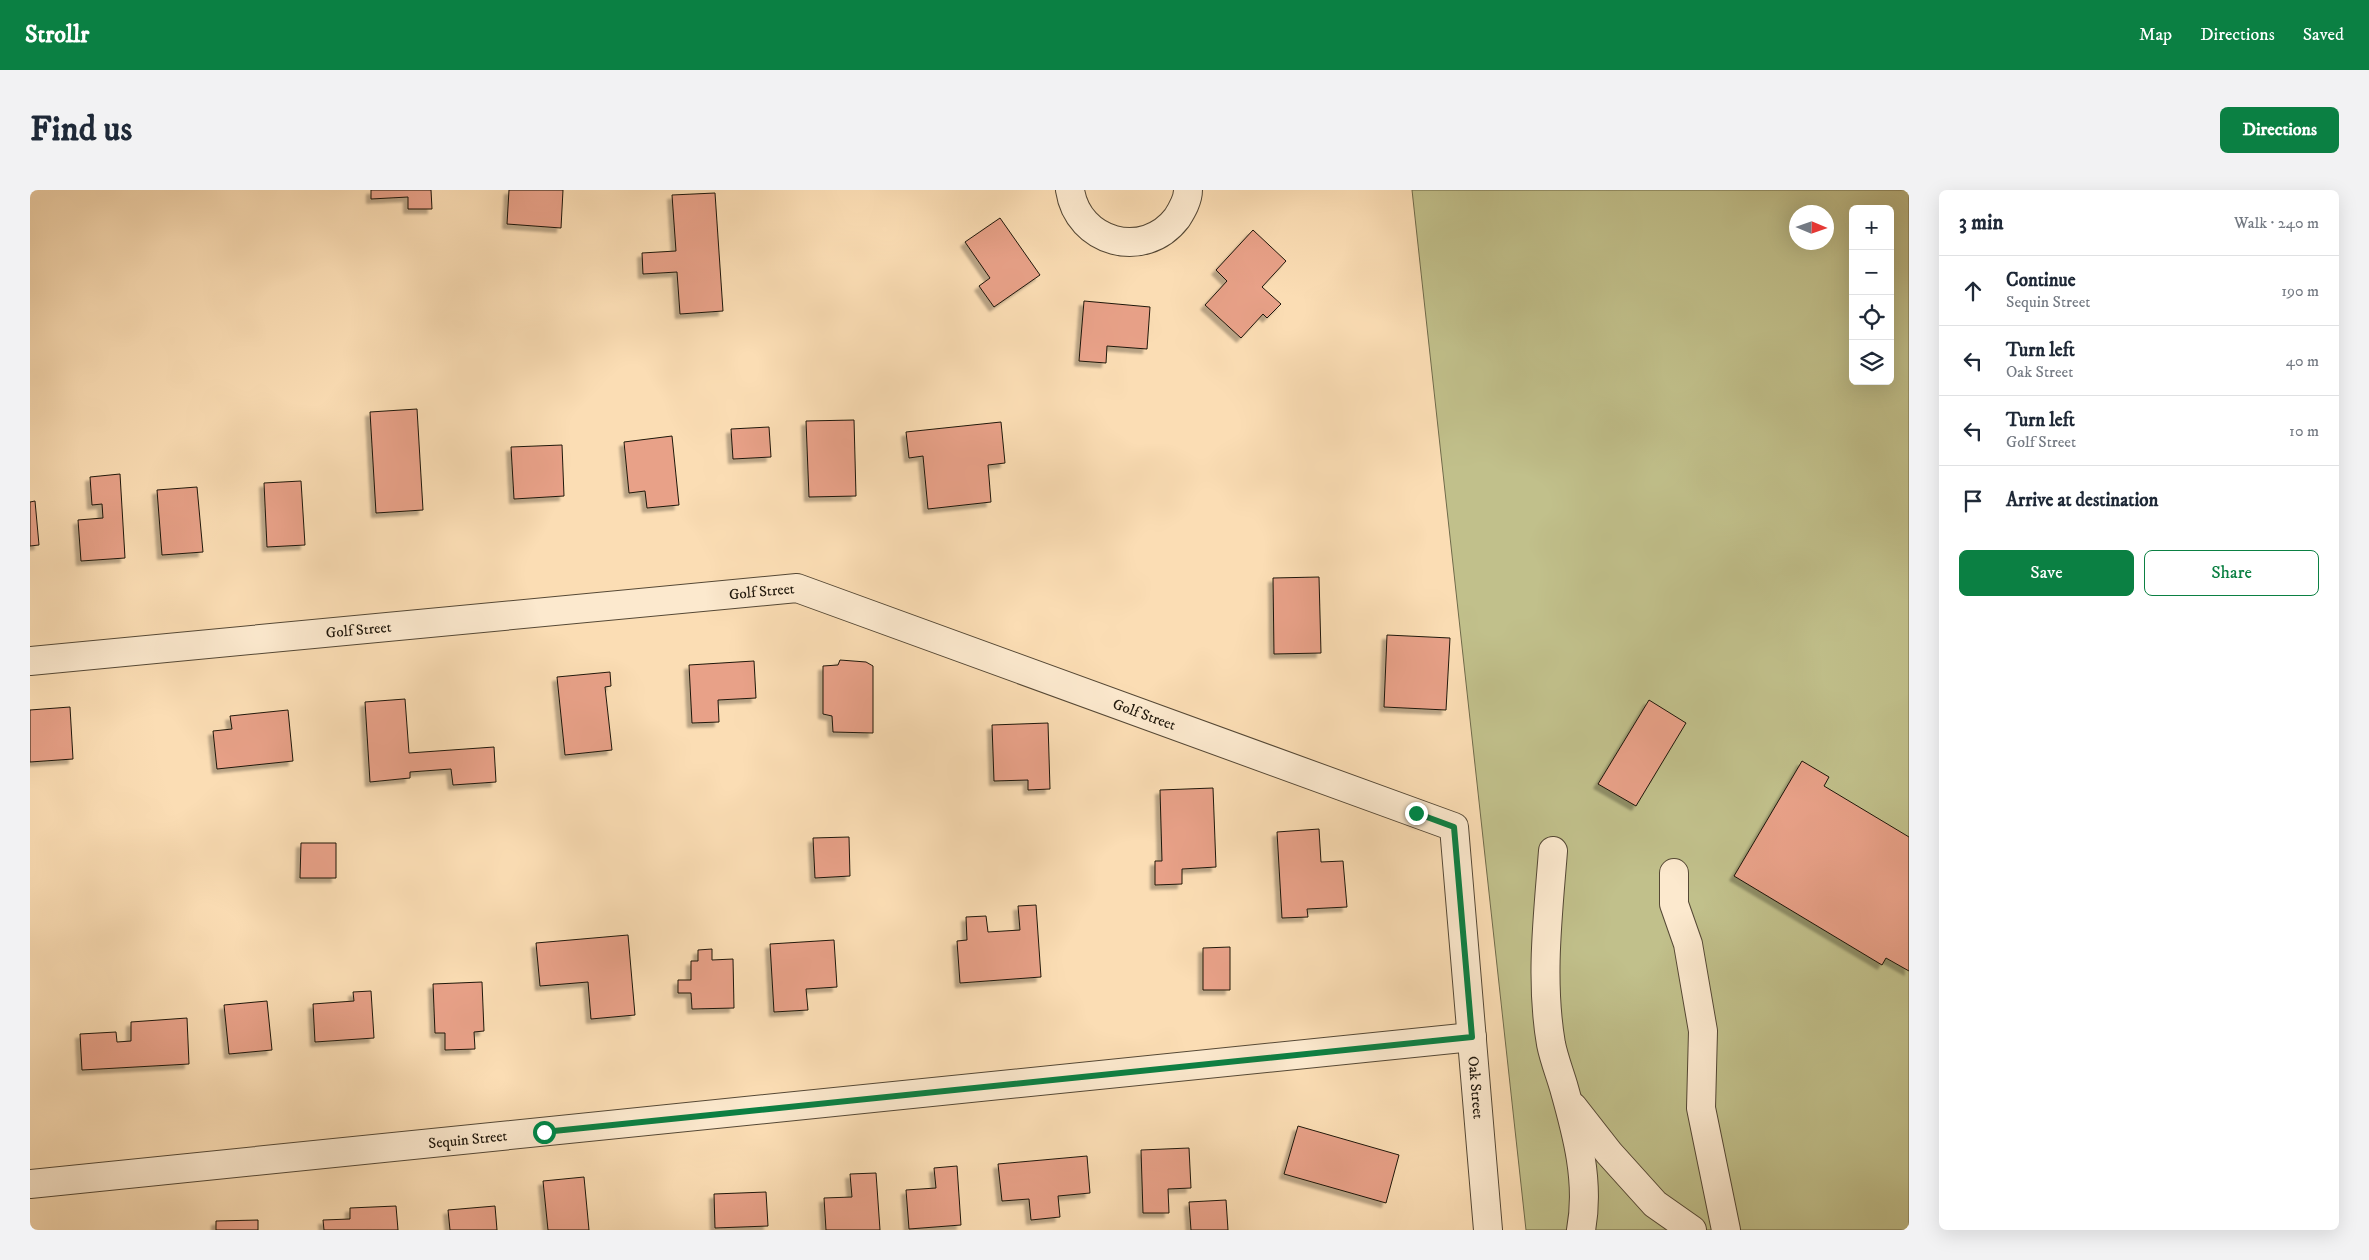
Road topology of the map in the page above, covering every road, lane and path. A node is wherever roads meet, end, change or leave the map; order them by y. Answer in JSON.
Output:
{"nodes":[{"id":1,"x":1070,"y":190,"type":"edge"},
{"id":2,"x":1188,"y":190,"type":"edge"},
{"id":3,"x":30,"y":660,"type":"edge"},
{"id":4,"x":1454,"y":827,"type":"joint"},
{"id":5,"x":1553,"y":851,"type":"dead end"},
{"id":6,"x":1674,"y":873,"type":"dead end"},
{"id":7,"x":1472,"y":1037,"type":"junction"},
{"id":8,"x":1566,"y":1098,"type":"junction"},
{"id":9,"x":30,"y":1184,"type":"edge"},
{"id":10,"x":1488,"y":1230,"type":"edge"},
{"id":11,"x":1581,"y":1230,"type":"edge"},
{"id":12,"x":1692,"y":1230,"type":"edge"},
{"id":13,"x":1726,"y":1230,"type":"edge"}],
"edges":[{"from":1,"to":2,"type":"street"},
{"from":3,"to":4,"type":"street","name":"Golf Street"},
{"from":4,"to":7,"type":"street","name":"Oak Street"},
{"from":5,"to":8,"type":"street"},
{"from":6,"to":13,"type":"street"},
{"from":7,"to":9,"type":"street","name":"Sequin Street"},
{"from":7,"to":10,"type":"street","name":"Oak Street"},
{"from":8,"to":11,"type":"street"},
{"from":8,"to":12,"type":"street"}]}
